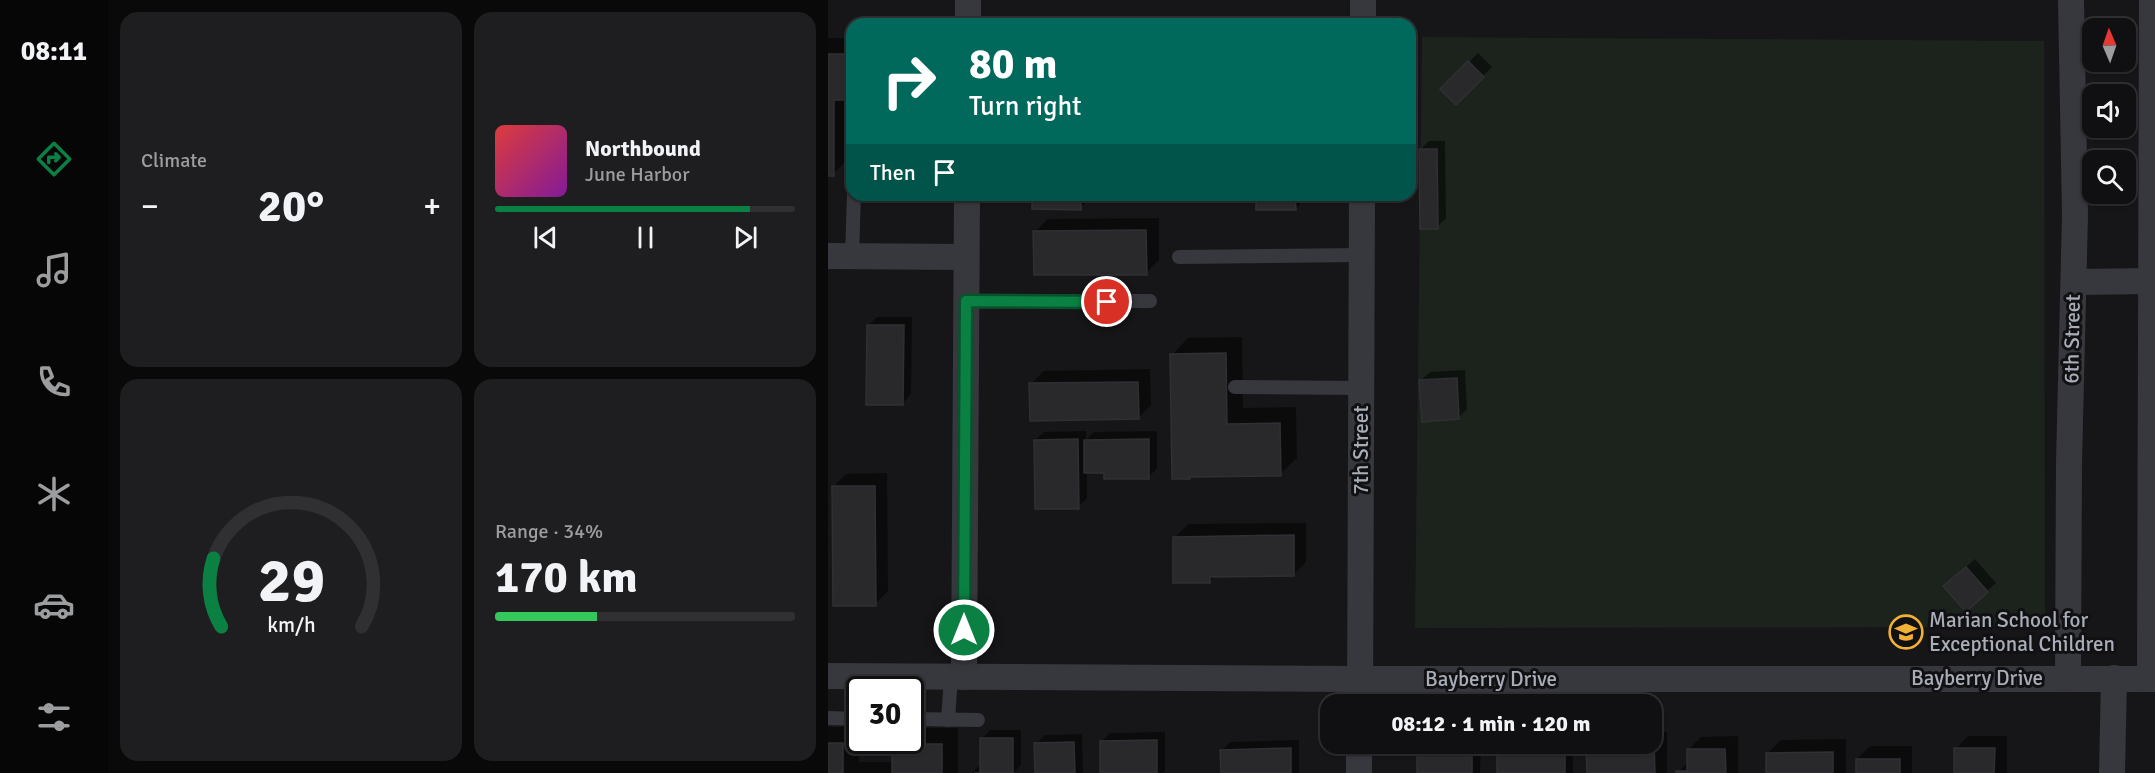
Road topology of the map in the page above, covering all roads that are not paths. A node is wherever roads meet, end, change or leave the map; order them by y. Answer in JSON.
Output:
{"nodes":[{"id":1,"x":968,"y":0,"type":"edge"},
{"id":2,"x":1363,"y":0,"type":"edge"},
{"id":3,"x":2071,"y":0,"type":"edge"},
{"id":4,"x":2152,"y":0,"type":"edge"},
{"id":5,"x":968,"y":18,"type":"edge"},
{"id":6,"x":1363,"y":18,"type":"edge"},
{"id":7,"x":853,"y":201,"type":"edge"},
{"id":8,"x":967,"y":201,"type":"edge"},
{"id":9,"x":1362,"y":201,"type":"edge"},
{"id":10,"x":1362,"y":255,"type":"junction"},
{"id":11,"x":840,"y":256,"type":"edge"},
{"id":12,"x":966,"y":257,"type":"junction"},
{"id":13,"x":1179,"y":257,"type":"dead end"},
{"id":14,"x":2154,"y":281,"type":"edge"},
{"id":15,"x":2074,"y":282,"type":"junction"},
{"id":16,"x":966,"y":301,"type":"junction"},
{"id":17,"x":1150,"y":302,"type":"dead end"},
{"id":18,"x":1235,"y":387,"type":"dead end"},
{"id":19,"x":1361,"y":388,"type":"junction"},
{"id":20,"x":828,"y":676,"type":"edge"},
{"id":21,"x":957,"y":677,"type":"junction"},
{"id":22,"x":2068,"y":678,"type":"junction"},
{"id":23,"x":2114,"y":678,"type":"junction"},
{"id":24,"x":1360,"y":679,"type":"junction"},
{"id":25,"x":2153,"y":679,"type":"edge"},
{"id":26,"x":1360,"y":694,"type":"edge"},
{"id":27,"x":828,"y":718,"type":"edge"},
{"id":28,"x":846,"y":718,"type":"edge"},
{"id":29,"x":924,"y":719,"type":"edge"},
{"id":30,"x":948,"y":720,"type":"junction"},
{"id":31,"x":978,"y":720,"type":"dead end"},
{"id":32,"x":1359,"y":754,"type":"edge"},
{"id":33,"x":1359,"y":773,"type":"edge"},
{"id":34,"x":2112,"y":773,"type":"edge"}],
"edges":[{"from":1,"to":5,"type":"street"},
{"from":2,"to":6,"type":"street"},
{"from":3,"to":15,"type":"street","name":"6th Street"},
{"from":4,"to":14,"type":"street"},
{"from":7,"to":11,"type":"lane"},
{"from":8,"to":12,"type":"street"},
{"from":9,"to":10,"type":"street","name":"7th Street"},
{"from":10,"to":13,"type":"lane"},
{"from":10,"to":19,"type":"street","name":"7th Street"},
{"from":11,"to":12,"type":"street"},
{"from":12,"to":16,"type":"street"},
{"from":14,"to":15,"type":"street"},
{"from":14,"to":25,"type":"street"},
{"from":15,"to":22,"type":"street","name":"6th Street"},
{"from":16,"to":17,"type":"lane"},
{"from":16,"to":21,"type":"street"},
{"from":18,"to":19,"type":"lane"},
{"from":19,"to":24,"type":"street","name":"7th Street"},
{"from":20,"to":21,"type":"street","name":"Bayberry Drive"},
{"from":21,"to":24,"type":"street","name":"Bayberry Drive"},
{"from":21,"to":30,"type":"lane"},
{"from":22,"to":23,"type":"street","name":"Bayberry Drive"},
{"from":22,"to":24,"type":"street","name":"Bayberry Drive"},
{"from":23,"to":25,"type":"street","name":"Bayberry Drive"},
{"from":23,"to":34,"type":"street"},
{"from":24,"to":26,"type":"street","name":"7th Street"},
{"from":27,"to":28,"type":"lane"},
{"from":29,"to":30,"type":"lane"},
{"from":30,"to":31,"type":"lane"},
{"from":32,"to":33,"type":"street"}]}
